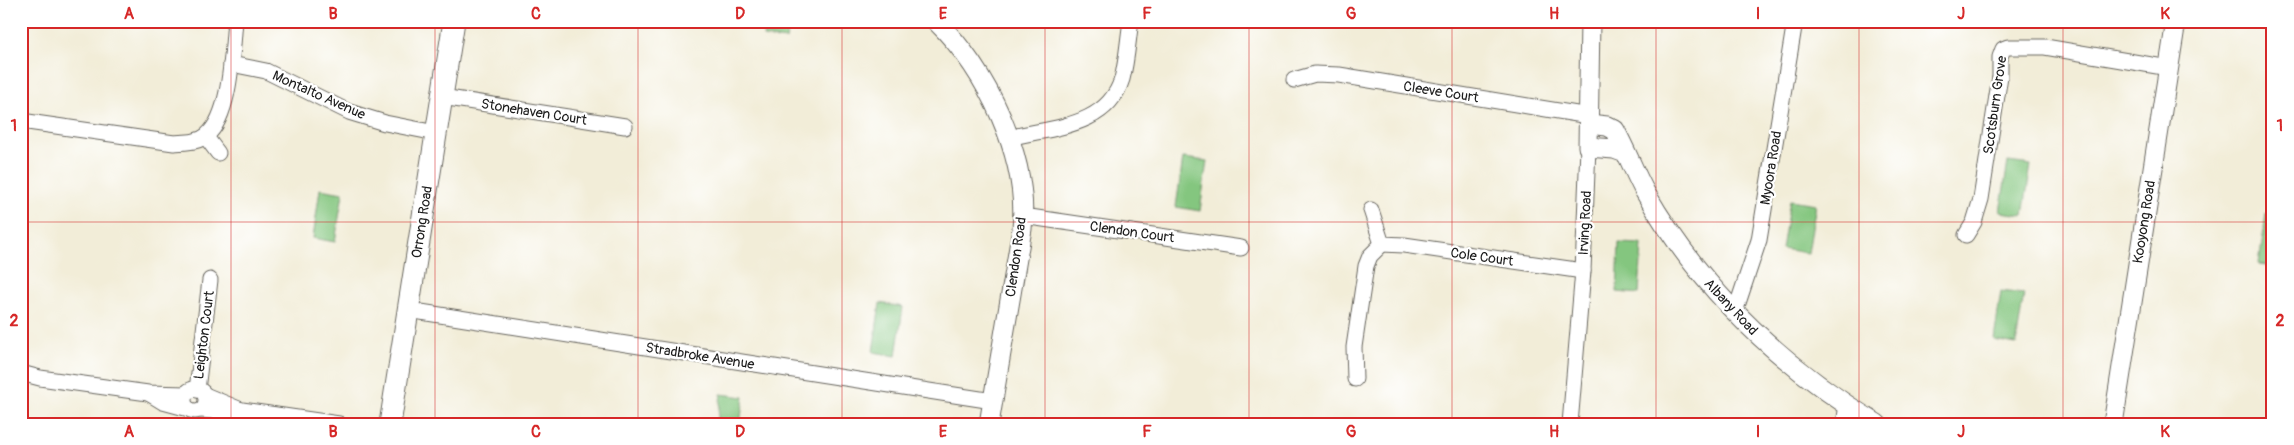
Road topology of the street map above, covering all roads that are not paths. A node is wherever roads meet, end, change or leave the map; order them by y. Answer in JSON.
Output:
{"nodes":[{"id":1,"x":235,"y":21,"type":"edge"},
{"id":2,"x":454,"y":21,"type":"edge"},
{"id":3,"x":936,"y":21,"type":"edge"},
{"id":4,"x":1131,"y":21,"type":"edge"},
{"id":5,"x":1590,"y":21,"type":"edge"},
{"id":6,"x":1795,"y":21,"type":"edge"},
{"id":7,"x":2176,"y":21,"type":"edge"},
{"id":8,"x":231,"y":64,"type":"junction"},
{"id":9,"x":2168,"y":68,"type":"junction"},
{"id":10,"x":1294,"y":80,"type":"dead end"},
{"id":11,"x":442,"y":97,"type":"junction"},
{"id":12,"x":1589,"y":120,"type":"junction"},
{"id":13,"x":21,"y":121,"type":"edge"},
{"id":14,"x":626,"y":126,"type":"dead end"},
{"id":15,"x":436,"y":133,"type":"junction"},
{"id":16,"x":206,"y":137,"type":"junction"},
{"id":17,"x":1009,"y":138,"type":"junction"},
{"id":18,"x":1588,"y":147,"type":"junction"},
{"id":19,"x":218,"y":153,"type":"dead end"},
{"id":20,"x":1625,"y":153,"type":"junction"},
{"id":21,"x":1371,"y":210,"type":"dead end"},
{"id":22,"x":1023,"y":216,"type":"junction"},
{"id":23,"x":1966,"y":235,"type":"dead end"},
{"id":24,"x":1382,"y":244,"type":"junction"},
{"id":25,"x":1241,"y":248,"type":"dead end"},
{"id":26,"x":1583,"y":271,"type":"junction"},
{"id":27,"x":210,"y":280,"type":"dead end"},
{"id":28,"x":408,"y":310,"type":"junction"},
{"id":29,"x":1734,"y":312,"type":"junction"},
{"id":30,"x":21,"y":373,"type":"edge"},
{"id":31,"x":40,"y":378,"type":"junction"},
{"id":32,"x":1355,"y":379,"type":"dead end"},
{"id":33,"x":21,"y":381,"type":"edge"},
{"id":34,"x":195,"y":400,"type":"junction"},
{"id":35,"x":993,"y":401,"type":"junction"},
{"id":36,"x":1847,"y":405,"type":"junction"},
{"id":37,"x":339,"y":424,"type":"edge"},
{"id":38,"x":390,"y":424,"type":"edge"},
{"id":39,"x":989,"y":424,"type":"edge"},
{"id":40,"x":1570,"y":424,"type":"edge"},
{"id":41,"x":1844,"y":424,"type":"edge"},
{"id":42,"x":1878,"y":424,"type":"edge"},
{"id":43,"x":2113,"y":424,"type":"edge"}],
"edges":[{"from":1,"to":8,"type":"street"},
{"from":2,"to":11,"type":"main road","name":"Orrong Road"},
{"from":3,"to":17,"type":"street","name":"Clendon Road"},
{"from":4,"to":17,"type":"street"},
{"from":5,"to":12,"type":"street","name":"Irving Road"},
{"from":6,"to":29,"type":"street","name":"Myoora Road"},
{"from":7,"to":9,"type":"street","name":"Kooyong Road"},
{"from":8,"to":15,"type":"street","name":"Montalto Avenue"},
{"from":8,"to":16,"type":"street"},
{"from":9,"to":23,"type":"street","name":"Scotsburn Grove"},
{"from":9,"to":43,"type":"street","name":"Kooyong Road"},
{"from":10,"to":12,"type":"street","name":"Cleeve Court"},
{"from":11,"to":14,"type":"street","name":"Stonehaven Court"},
{"from":11,"to":15,"type":"main road","name":"Orrong Road"},
{"from":12,"to":18,"type":"street","name":"Irving Road"},
{"from":12,"to":20,"type":"street","name":"Albany Road"},
{"from":13,"to":16,"type":"street"},
{"from":15,"to":28,"type":"main road","name":"Orrong Road"},
{"from":16,"to":19,"type":"street"},
{"from":17,"to":22,"type":"street","name":"Clendon Road"},
{"from":18,"to":20,"type":"street"},
{"from":18,"to":26,"type":"street","name":"Irving Road"},
{"from":20,"to":29,"type":"street","name":"Albany Road"},
{"from":21,"to":24,"type":"street"},
{"from":22,"to":25,"type":"street","name":"Clendon Court"},
{"from":22,"to":35,"type":"street","name":"Clendon Road"},
{"from":24,"to":26,"type":"street","name":"Cole Court"},
{"from":24,"to":32,"type":"street"},
{"from":26,"to":40,"type":"street","name":"Irving Road"},
{"from":27,"to":34,"type":"street","name":"Leighton Court"},
{"from":28,"to":35,"type":"street","name":"Stradbroke Avenue"},
{"from":28,"to":38,"type":"main road","name":"Orrong Road"},
{"from":29,"to":36,"type":"street","name":"Albany Road"},
{"from":30,"to":31,"type":"street"},
{"from":31,"to":33,"type":"street"},
{"from":31,"to":34,"type":"street"},
{"from":34,"to":37,"type":"street"},
{"from":35,"to":39,"type":"street","name":"Clendon Road"},
{"from":36,"to":41,"type":"street"},
{"from":36,"to":42,"type":"street","name":"Albany Road"}]}
